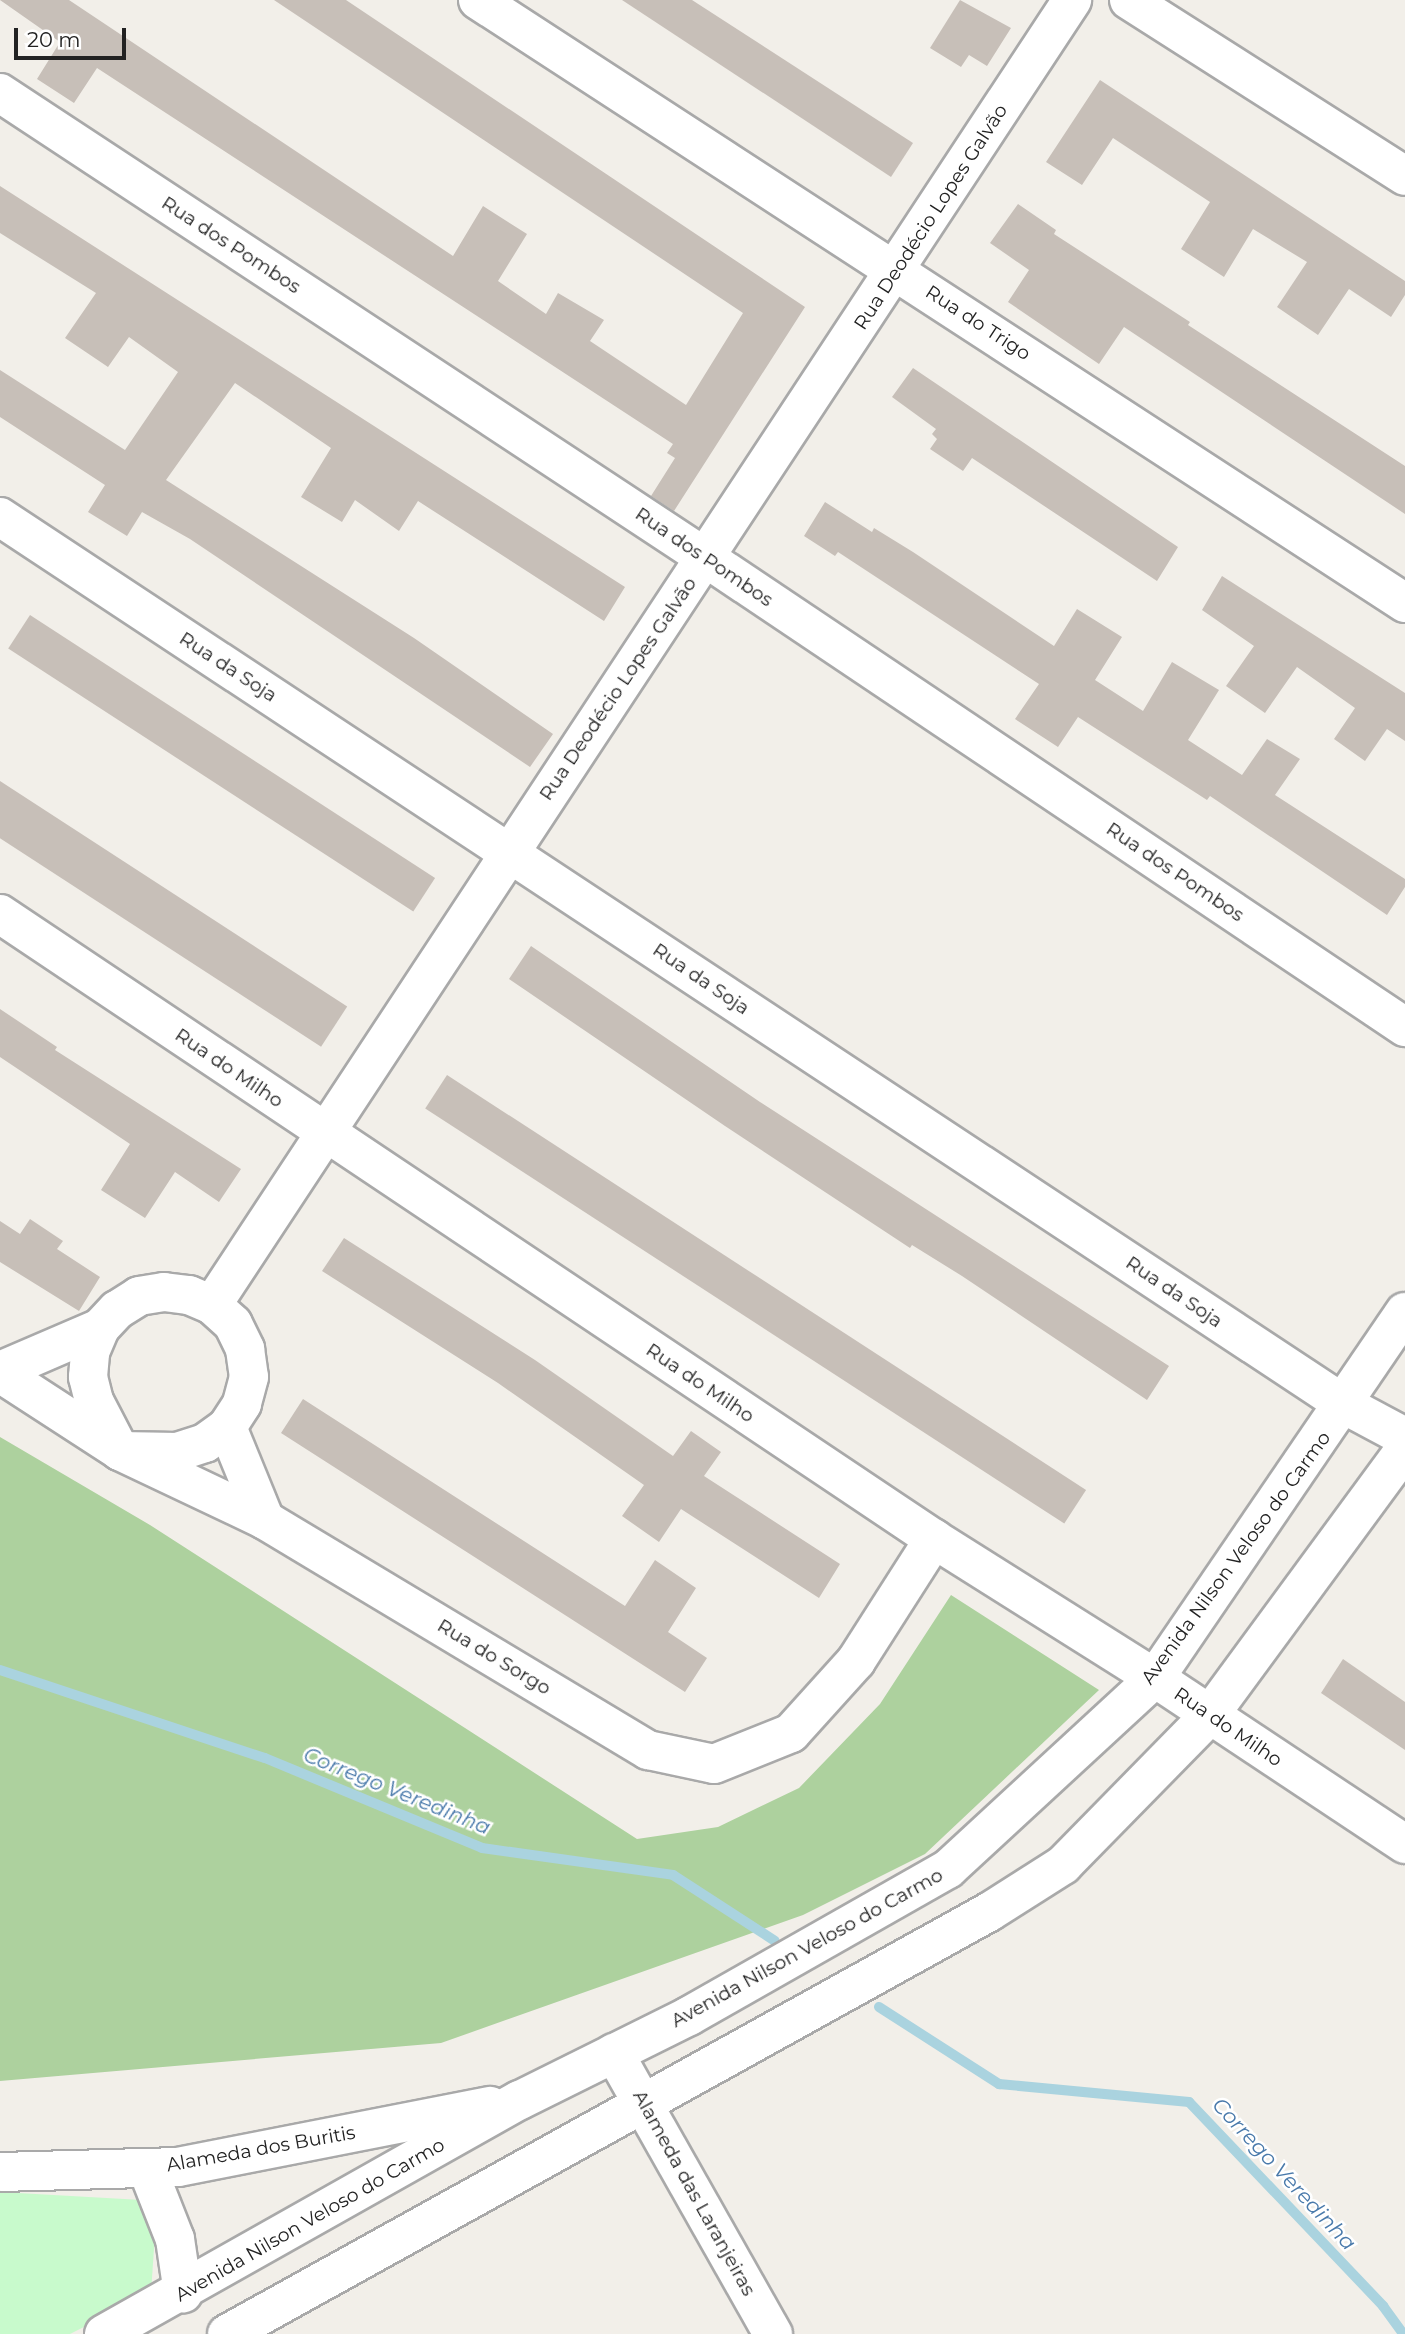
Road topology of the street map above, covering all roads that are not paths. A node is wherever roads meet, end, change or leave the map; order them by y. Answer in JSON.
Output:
{"nodes":[{"id":1,"x":478,"y":0,"type":"edge"},
{"id":2,"x":1072,"y":0,"type":"edge"},
{"id":3,"x":1129,"y":0,"type":"edge"},
{"id":4,"x":0,"y":93,"type":"edge"},
{"id":5,"x":1405,"y":176,"type":"edge"},
{"id":6,"x":897,"y":270,"type":"junction"},
{"id":7,"x":0,"y":517,"type":"edge"},
{"id":8,"x":706,"y":558,"type":"junction"},
{"id":9,"x":1405,"y":603,"type":"edge"},
{"id":10,"x":509,"y":852,"type":"junction"},
{"id":11,"x":0,"y":914,"type":"edge"},
{"id":12,"x":1405,"y":1027,"type":"edge"},
{"id":13,"x":324,"y":1132,"type":"junction"},
{"id":14,"x":212,"y":1305,"type":"junction"},
{"id":15,"x":1405,"y":1312,"type":"edge"},
{"id":16,"x":100,"y":1328,"type":"junction"},
{"id":17,"x":0,"y":1372,"type":"edge"},
{"id":18,"x":1345,"y":1405,"type":"junction"},
{"id":19,"x":227,"y":1427,"type":"junction"},
{"id":20,"x":1405,"y":1437,"type":"edge"},
{"id":21,"x":1405,"y":1449,"type":"edge"},
{"id":22,"x":120,"y":1451,"type":"junction"},
{"id":23,"x":265,"y":1520,"type":"junction"},
{"id":24,"x":934,"y":1539,"type":"junction"},
{"id":25,"x":1156,"y":1678,"type":"junction"},
{"id":26,"x":1209,"y":1716,"type":"junction"},
{"id":27,"x":1405,"y":1844,"type":"edge"},
{"id":28,"x":884,"y":1905,"type":"junction"},
{"id":29,"x":910,"y":1956,"type":"junction"},
{"id":30,"x":614,"y":2053,"type":"junction"},
{"id":31,"x":520,"y":2100,"type":"junction"},
{"id":32,"x":643,"y":2104,"type":"junction"},
{"id":33,"x":147,"y":2168,"type":"junction"},
{"id":34,"x":0,"y":2172,"type":"edge"},
{"id":35,"x":183,"y":2293,"type":"junction"},
{"id":36,"x":104,"y":2334,"type":"edge"},
{"id":37,"x":228,"y":2334,"type":"edge"},
{"id":38,"x":773,"y":2334,"type":"edge"}],
"edges":[{"from":1,"to":6,"type":"street","name":"Rua do Trigo"},
{"from":2,"to":6,"type":"street","name":"Rua Deodécio Lopes Galvão"},
{"from":3,"to":5,"type":"street"},
{"from":4,"to":8,"type":"street","name":"Rua dos Pombos"},
{"from":6,"to":8,"type":"street","name":"Rua Deodécio Lopes Galvão"},
{"from":6,"to":9,"type":"street","name":"Rua do Trigo"},
{"from":7,"to":10,"type":"street","name":"Rua da Soja"},
{"from":8,"to":10,"type":"street","name":"Rua Deodécio Lopes Galvão"},
{"from":8,"to":12,"type":"street","name":"Rua dos Pombos"},
{"from":10,"to":13,"type":"street","name":"Rua Deodécio Lopes Galvão"},
{"from":10,"to":18,"type":"street","name":"Rua da Soja"},
{"from":11,"to":13,"type":"street","name":"Rua do Milho"},
{"from":13,"to":14,"type":"street","name":"Rua Deodécio Lopes Galvão"},
{"from":13,"to":24,"type":"street","name":"Rua do Milho"},
{"from":14,"to":16,"type":"street"},
{"from":14,"to":19,"type":"street"},
{"from":15,"to":18,"type":"street","name":"Avenida Nilson Veloso do Carmo"},
{"from":16,"to":17,"type":"street"},
{"from":16,"to":22,"type":"street"},
{"from":17,"to":22,"type":"street","name":"Rua do Sorgo"},
{"from":18,"to":20,"type":"street","name":"Rua da Soja"},
{"from":18,"to":25,"type":"street","name":"Avenida Nilson Veloso do Carmo"},
{"from":19,"to":22,"type":"street"},
{"from":19,"to":23,"type":"street"},
{"from":21,"to":26,"type":"street"},
{"from":22,"to":23,"type":"street","name":"Rua do Sorgo"},
{"from":23,"to":24,"type":"street","name":"Rua do Sorgo"},
{"from":24,"to":25,"type":"street","name":"Rua do Milho"},
{"from":25,"to":26,"type":"street","name":"Rua do Milho"},
{"from":25,"to":28,"type":"street","name":"Avenida Nilson Veloso do Carmo"},
{"from":26,"to":27,"type":"street","name":"Rua do Milho"},
{"from":26,"to":29,"type":"street"},
{"from":28,"to":29,"type":"street"},
{"from":28,"to":30,"type":"street","name":"Avenida Nilson Veloso do Carmo"},
{"from":29,"to":32,"type":"street"},
{"from":30,"to":31,"type":"street","name":"Avenida Nilson Veloso do Carmo"},
{"from":30,"to":32,"type":"street","name":"Alameda das Laranjeiras"},
{"from":31,"to":33,"type":"street","name":"Alameda dos Buritis"},
{"from":31,"to":35,"type":"street","name":"Avenida Nilson Veloso do Carmo"},
{"from":32,"to":37,"type":"street"},
{"from":32,"to":38,"type":"street","name":"Alameda das Laranjeiras"},
{"from":33,"to":34,"type":"street","name":"Alameda dos Buritis"},
{"from":33,"to":35,"type":"street"},
{"from":35,"to":36,"type":"street","name":"Avenida Nilson Veloso do Carmo"}]}
